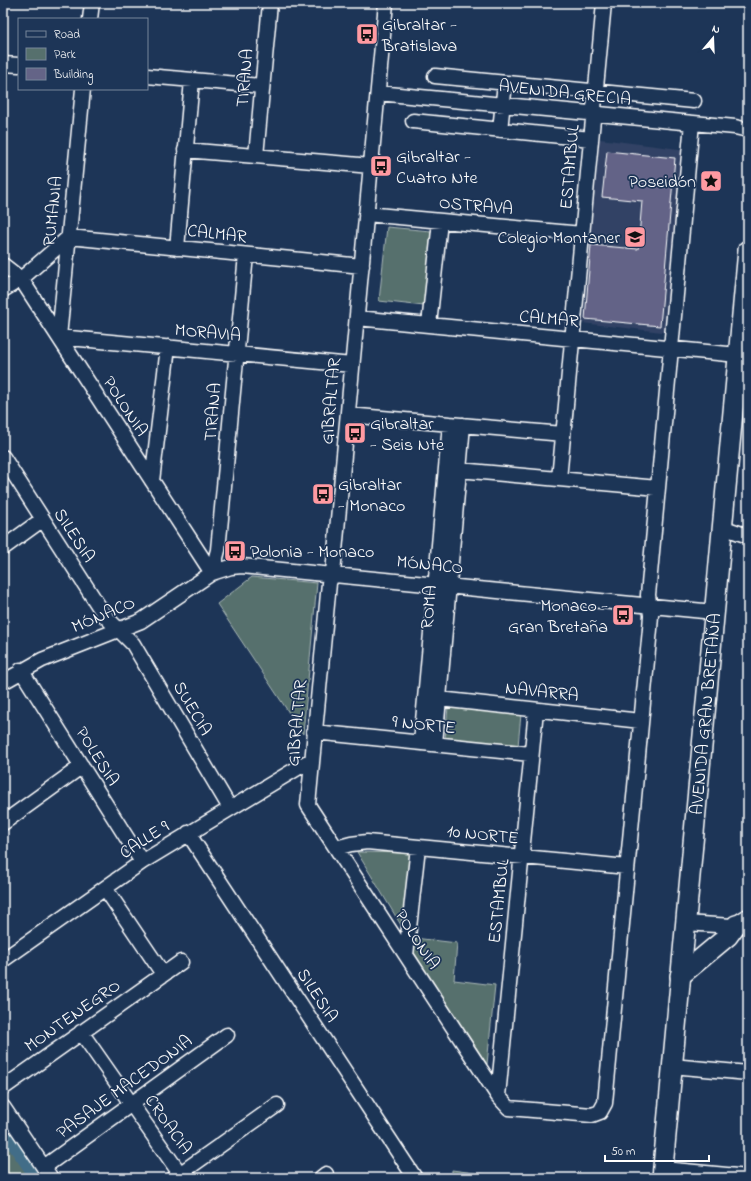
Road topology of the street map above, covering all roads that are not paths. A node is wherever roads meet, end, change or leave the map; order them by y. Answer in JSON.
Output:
{"nodes":[{"id":1,"x":92,"y":3,"type":"edge"},
{"id":2,"x":270,"y":3,"type":"edge"},
{"id":3,"x":386,"y":3,"type":"edge"},
{"id":4,"x":604,"y":3,"type":"edge"},
{"id":5,"x":90,"y":18,"type":"edge"},
{"id":6,"x":3,"y":64,"type":"edge"},
{"id":7,"x":18,"y":65,"type":"edge"},
{"id":8,"x":148,"y":76,"type":"edge"},
{"id":9,"x":435,"y":76,"type":"dead end"},
{"id":10,"x":192,"y":80,"type":"junction"},
{"id":11,"x":505,"y":83,"type":"junction"},
{"id":12,"x":262,"y":86,"type":"junction"},
{"id":13,"x":83,"y":90,"type":"edge"},
{"id":14,"x":595,"y":92,"type":"junction"},
{"id":15,"x":378,"y":93,"type":"junction"},
{"id":16,"x":666,"y":99,"type":"junction"},
{"id":17,"x":694,"y":101,"type":"dead end"},
{"id":18,"x":502,"y":105,"type":"junction"},
{"id":19,"x":593,"y":114,"type":"junction"},
{"id":20,"x":664,"y":120,"type":"junction"},
{"id":21,"x":414,"y":121,"type":"dead end"},
{"id":22,"x":692,"y":123,"type":"junction"},
{"id":23,"x":500,"y":130,"type":"junction"},
{"id":24,"x":748,"y":130,"type":"edge"},
{"id":25,"x":591,"y":138,"type":"junction"},
{"id":26,"x":186,"y":150,"type":"junction"},
{"id":27,"x":256,"y":156,"type":"junction"},
{"id":28,"x":371,"y":166,"type":"junction"},
{"id":29,"x":366,"y":214,"type":"junction"},
{"id":30,"x":440,"y":221,"type":"junction"},
{"id":31,"x":582,"y":234,"type":"junction"},
{"id":32,"x":69,"y":237,"type":"junction"},
{"id":33,"x":177,"y":248,"type":"junction"},
{"id":34,"x":246,"y":254,"type":"junction"},
{"id":35,"x":748,"y":256,"type":"edge"},
{"id":36,"x":3,"y":265,"type":"edge"},
{"id":37,"x":362,"y":266,"type":"junction"},
{"id":38,"x":21,"y":280,"type":"junction"},
{"id":39,"x":3,"y":290,"type":"edge"},
{"id":40,"x":357,"y":318,"type":"junction"},
{"id":41,"x":429,"y":325,"type":"junction"},
{"id":42,"x":59,"y":337,"type":"junction"},
{"id":43,"x":572,"y":339,"type":"junction"},
{"id":44,"x":168,"y":347,"type":"junction"},
{"id":45,"x":742,"y":347,"type":"edge"},
{"id":46,"x":671,"y":348,"type":"junction"},
{"id":47,"x":236,"y":354,"type":"junction"},
{"id":48,"x":352,"y":365,"type":"junction"},
{"id":49,"x":348,"y":414,"type":"junction"},
{"id":50,"x":457,"y":425,"type":"junction"},
{"id":51,"x":563,"y":434,"type":"junction"},
{"id":52,"x":3,"y":457,"type":"edge"},
{"id":53,"x":459,"y":470,"type":"junction"},
{"id":54,"x":559,"y":479,"type":"junction"},
{"id":55,"x":152,"y":481,"type":"junction"},
{"id":56,"x":658,"y":488,"type":"junction"},
{"id":57,"x":43,"y":519,"type":"junction"},
{"id":58,"x":722,"y":527,"type":"junction"},
{"id":59,"x":748,"y":536,"type":"edge"},
{"id":60,"x":3,"y":548,"type":"edge"},
{"id":61,"x":212,"y":573,"type":"junction"},
{"id":62,"x":333,"y":573,"type":"junction"},
{"id":63,"x":442,"y":584,"type":"junction"},
{"id":64,"x":650,"y":605,"type":"junction"},
{"id":65,"x":714,"y":612,"type":"junction"},
{"id":66,"x":119,"y":631,"type":"junction"},
{"id":67,"x":22,"y":670,"type":"junction"},
{"id":68,"x":3,"y":682,"type":"edge"},
{"id":69,"x":434,"y":705,"type":"junction"},
{"id":70,"x":536,"y":710,"type":"junction"},
{"id":71,"x":641,"y":721,"type":"junction"},
{"id":72,"x":314,"y":732,"type":"junction"},
{"id":73,"x":428,"y":743,"type":"junction"},
{"id":74,"x":531,"y":754,"type":"junction"},
{"id":75,"x":311,"y":760,"type":"junction"},
{"id":76,"x":82,"y":766,"type":"junction"},
{"id":77,"x":308,"y":803,"type":"joint"},
{"id":78,"x":230,"y":808,"type":"junction"},
{"id":79,"x":3,"y":822,"type":"edge"},
{"id":80,"x":188,"y":833,"type":"junction"},
{"id":81,"x":418,"y":847,"type":"junction"},
{"id":82,"x":336,"y":848,"type":"junction"},
{"id":83,"x":521,"y":857,"type":"junction"},
{"id":84,"x":142,"y":862,"type":"junction"},
{"id":85,"x":627,"y":867,"type":"junction"},
{"id":86,"x":105,"y":888,"type":"junction"},
{"id":87,"x":742,"y":921,"type":"edge"},
{"id":88,"x":685,"y":923,"type":"junction"},
{"id":89,"x":406,"y":955,"type":"junction"},
{"id":90,"x":3,"y":960,"type":"edge"},
{"id":91,"x":181,"y":962,"type":"dead end"},
{"id":92,"x":163,"y":974,"type":"junction"},
{"id":93,"x":680,"y":976,"type":"junction"},
{"id":94,"x":81,"y":1032,"type":"junction"},
{"id":95,"x":227,"y":1035,"type":"dead end"},
{"id":96,"x":672,"y":1066,"type":"junction"},
{"id":97,"x":748,"y":1073,"type":"edge"},
{"id":98,"x":3,"y":1088,"type":"edge"},
{"id":99,"x":498,"y":1096,"type":"junction"},
{"id":100,"x":132,"y":1104,"type":"junction"},
{"id":101,"x":277,"y":1106,"type":"dead end"},
{"id":102,"x":3,"y":1107,"type":"edge"},
{"id":103,"x":48,"y":1173,"type":"edge"},
{"id":104,"x":662,"y":1174,"type":"edge"},
{"id":105,"x":179,"y":1177,"type":"edge"},
{"id":106,"x":748,"y":1177,"type":"edge"},
{"id":107,"x":416,"y":1178,"type":"edge"}],
"edges":[{"from":1,"to":5,"type":"street"},
{"from":2,"to":12,"type":"street","name":"TIRANA"},
{"from":3,"to":15,"type":"street","name":"GIBRALTAR"},
{"from":4,"to":14,"type":"street","name":"ESTAMBUL"},
{"from":6,"to":7,"type":"street"},
{"from":8,"to":10,"type":"street"},
{"from":9,"to":11,"type":"street"},
{"from":10,"to":12,"type":"street"},
{"from":10,"to":26,"type":"street"},
{"from":11,"to":14,"type":"street"},
{"from":11,"to":18,"type":"street"},
{"from":12,"to":27,"type":"street","name":"TIRANA"},
{"from":13,"to":32,"type":"street","name":"RUMANIA"},
{"from":14,"to":16,"type":"street"},
{"from":14,"to":19,"type":"street","name":"ESTAMBUL"},
{"from":15,"to":18,"type":"street","name":"AVENIDA GRECIA"},
{"from":15,"to":28,"type":"street","name":"GIBRALTAR"},
{"from":16,"to":17,"type":"street"},
{"from":16,"to":20,"type":"street"},
{"from":18,"to":19,"type":"street","name":"AVENIDA GRECIA"},
{"from":18,"to":23,"type":"street"},
{"from":19,"to":20,"type":"street","name":"AVENIDA GRECIA"},
{"from":19,"to":25,"type":"street","name":"ESTAMBUL"},
{"from":20,"to":22,"type":"street","name":"AVENIDA GRECIA"},
{"from":21,"to":23,"type":"street"},
{"from":22,"to":24,"type":"street","name":"AVENIDA GRECIA"},
{"from":22,"to":46,"type":"street"},
{"from":23,"to":25,"type":"street"},
{"from":25,"to":31,"type":"street","name":"ESTAMBUL"},
{"from":26,"to":27,"type":"street"},
{"from":26,"to":33,"type":"street"},
{"from":27,"to":28,"type":"street"},
{"from":28,"to":29,"type":"street","name":"GIBRALTAR"},
{"from":29,"to":30,"type":"street","name":"OSTRAVA"},
{"from":29,"to":37,"type":"street","name":"GIBRALTAR"},
{"from":30,"to":31,"type":"street","name":"OSTRAVA"},
{"from":30,"to":41,"type":"street"},
{"from":31,"to":43,"type":"street","name":"ESTAMBUL"},
{"from":32,"to":33,"type":"street","name":"CALMAR"},
{"from":32,"to":38,"type":"street"},
{"from":32,"to":42,"type":"street","name":"RUMANIA"},
{"from":33,"to":34,"type":"street","name":"CALMAR"},
{"from":34,"to":37,"type":"street","name":"CALMAR"},
{"from":34,"to":47,"type":"street","name":"TIRANA"},
{"from":35,"to":45,"type":"main road","name":"AVENIDA GRAN BRETAÑA"},
{"from":36,"to":38,"type":"street","name":"POLONIA"},
{"from":37,"to":40,"type":"street","name":"GIBRALTAR"},
{"from":38,"to":39,"type":"street"},
{"from":38,"to":42,"type":"street","name":"POLONIA"},
{"from":40,"to":41,"type":"street","name":"CALMAR"},
{"from":40,"to":48,"type":"street","name":"GIBRALTAR"},
{"from":41,"to":43,"type":"street","name":"CALMAR"},
{"from":42,"to":44,"type":"street","name":"MORAVIA"},
{"from":42,"to":55,"type":"street","name":"POLONIA"},
{"from":43,"to":46,"type":"street","name":"CALMAR"},
{"from":43,"to":51,"type":"street","name":"ESTAMBUL"},
{"from":44,"to":47,"type":"street","name":"MORAVIA"},
{"from":44,"to":55,"type":"street"},
{"from":45,"to":46,"type":"street","name":"CALMAR"},
{"from":45,"to":58,"type":"main road","name":"AVENIDA GRAN BRETAÑA"},
{"from":46,"to":56,"type":"street"},
{"from":47,"to":48,"type":"street","name":"MORAVIA"},
{"from":47,"to":61,"type":"street","name":"TIRANA"},
{"from":48,"to":49,"type":"street","name":"GIBRALTAR"},
{"from":49,"to":50,"type":"street"},
{"from":49,"to":62,"type":"street","name":"GIBRALTAR"},
{"from":50,"to":51,"type":"street"},
{"from":50,"to":53,"type":"street","name":"ROMA"},
{"from":50,"to":63,"type":"street","name":"ROMA"},
{"from":51,"to":54,"type":"street","name":"ESTAMBUL"},
{"from":52,"to":57,"type":"street","name":"SILESIA"},
{"from":53,"to":54,"type":"street"},
{"from":53,"to":63,"type":"street","name":"ROMA"},
{"from":54,"to":56,"type":"street"},
{"from":55,"to":61,"type":"street","name":"POLONIA"},
{"from":56,"to":64,"type":"street"},
{"from":57,"to":60,"type":"street"},
{"from":57,"to":66,"type":"street","name":"SILESIA"},
{"from":58,"to":59,"type":"street"},
{"from":58,"to":65,"type":"main road","name":"AVENIDA GRAN BRETAÑA"},
{"from":61,"to":62,"type":"street","name":"MÓNACO"},
{"from":61,"to":66,"type":"street","name":"MÓNACO"},
{"from":62,"to":63,"type":"street","name":"MÓNACO"},
{"from":62,"to":72,"type":"street","name":"GIBRALTAR"},
{"from":63,"to":64,"type":"street","name":"MÓNACO"},
{"from":63,"to":69,"type":"street","name":"ROMA"},
{"from":64,"to":65,"type":"street","name":"MÓNACO"},
{"from":64,"to":71,"type":"street"},
{"from":65,"to":88,"type":"main road","name":"AVENIDA GRAN BRETAÑA"},
{"from":66,"to":67,"type":"street","name":"MÓNACO"},
{"from":66,"to":78,"type":"street","name":"SUECIA"},
{"from":67,"to":68,"type":"street","name":"MÓNACO"},
{"from":67,"to":76,"type":"street","name":"POLESIA"},
{"from":69,"to":70,"type":"street","name":"NAVARRA"},
{"from":69,"to":73,"type":"street","name":"ROMA"},
{"from":70,"to":71,"type":"street","name":"NAVARRA"},
{"from":70,"to":74,"type":"street","name":"ESTAMBUL"},
{"from":71,"to":85,"type":"street"},
{"from":72,"to":73,"type":"street","name":"9 NORTE"},
{"from":72,"to":75,"type":"street","name":"GIBRALTAR"},
{"from":73,"to":74,"type":"street","name":"9 NORTE"},
{"from":74,"to":83,"type":"street","name":"ESTAMBUL"},
{"from":75,"to":77,"type":"street","name":"GIBRALTAR"},
{"from":75,"to":78,"type":"street","name":"CALLE 9"},
{"from":76,"to":79,"type":"street"},
{"from":76,"to":84,"type":"street","name":"POLESIA"},
{"from":77,"to":82,"type":"street","name":"POLONIA"},
{"from":78,"to":80,"type":"street","name":"CALLE 9"},
{"from":80,"to":84,"type":"street","name":"CALLE 9"},
{"from":80,"to":107,"type":"street","name":"SILESIA"},
{"from":81,"to":82,"type":"street","name":"10 NORTE"},
{"from":81,"to":83,"type":"street","name":"10 NORTE"},
{"from":81,"to":89,"type":"street"},
{"from":82,"to":89,"type":"street","name":"POLONIA"},
{"from":83,"to":85,"type":"street","name":"10 NORTE"},
{"from":83,"to":99,"type":"street","name":"ESTAMBUL"},
{"from":84,"to":86,"type":"street","name":"CALLE 9"},
{"from":85,"to":99,"type":"street","name":"POLONIA"},
{"from":86,"to":90,"type":"street","name":"CALLE 9"},
{"from":86,"to":92,"type":"street"},
{"from":87,"to":88,"type":"street"},
{"from":87,"to":93,"type":"main road"},
{"from":88,"to":93,"type":"main road","name":"AVENIDA GRAN BRETAÑA"},
{"from":89,"to":99,"type":"street","name":"POLONIA"},
{"from":91,"to":92,"type":"street","name":"MONTENEGRO"},
{"from":92,"to":94,"type":"street","name":"MONTENEGRO"},
{"from":93,"to":96,"type":"main road","name":"AVENIDA GRAN BRETAÑA"},
{"from":94,"to":98,"type":"street","name":"MONTENEGRO"},
{"from":94,"to":100,"type":"street","name":"CROACIA"},
{"from":95,"to":100,"type":"street","name":"PASAJE MACEDONIA"},
{"from":96,"to":97,"type":"street"},
{"from":96,"to":104,"type":"main road","name":"AVENIDA GRAN BRETAÑA"},
{"from":100,"to":103,"type":"street","name":"PASAJE MACEDONIA"},
{"from":100,"to":105,"type":"street","name":"CROACIA"},
{"from":101,"to":105,"type":"street"},
{"from":102,"to":103,"type":"street"},
{"from":104,"to":106,"type":"street"}]}
